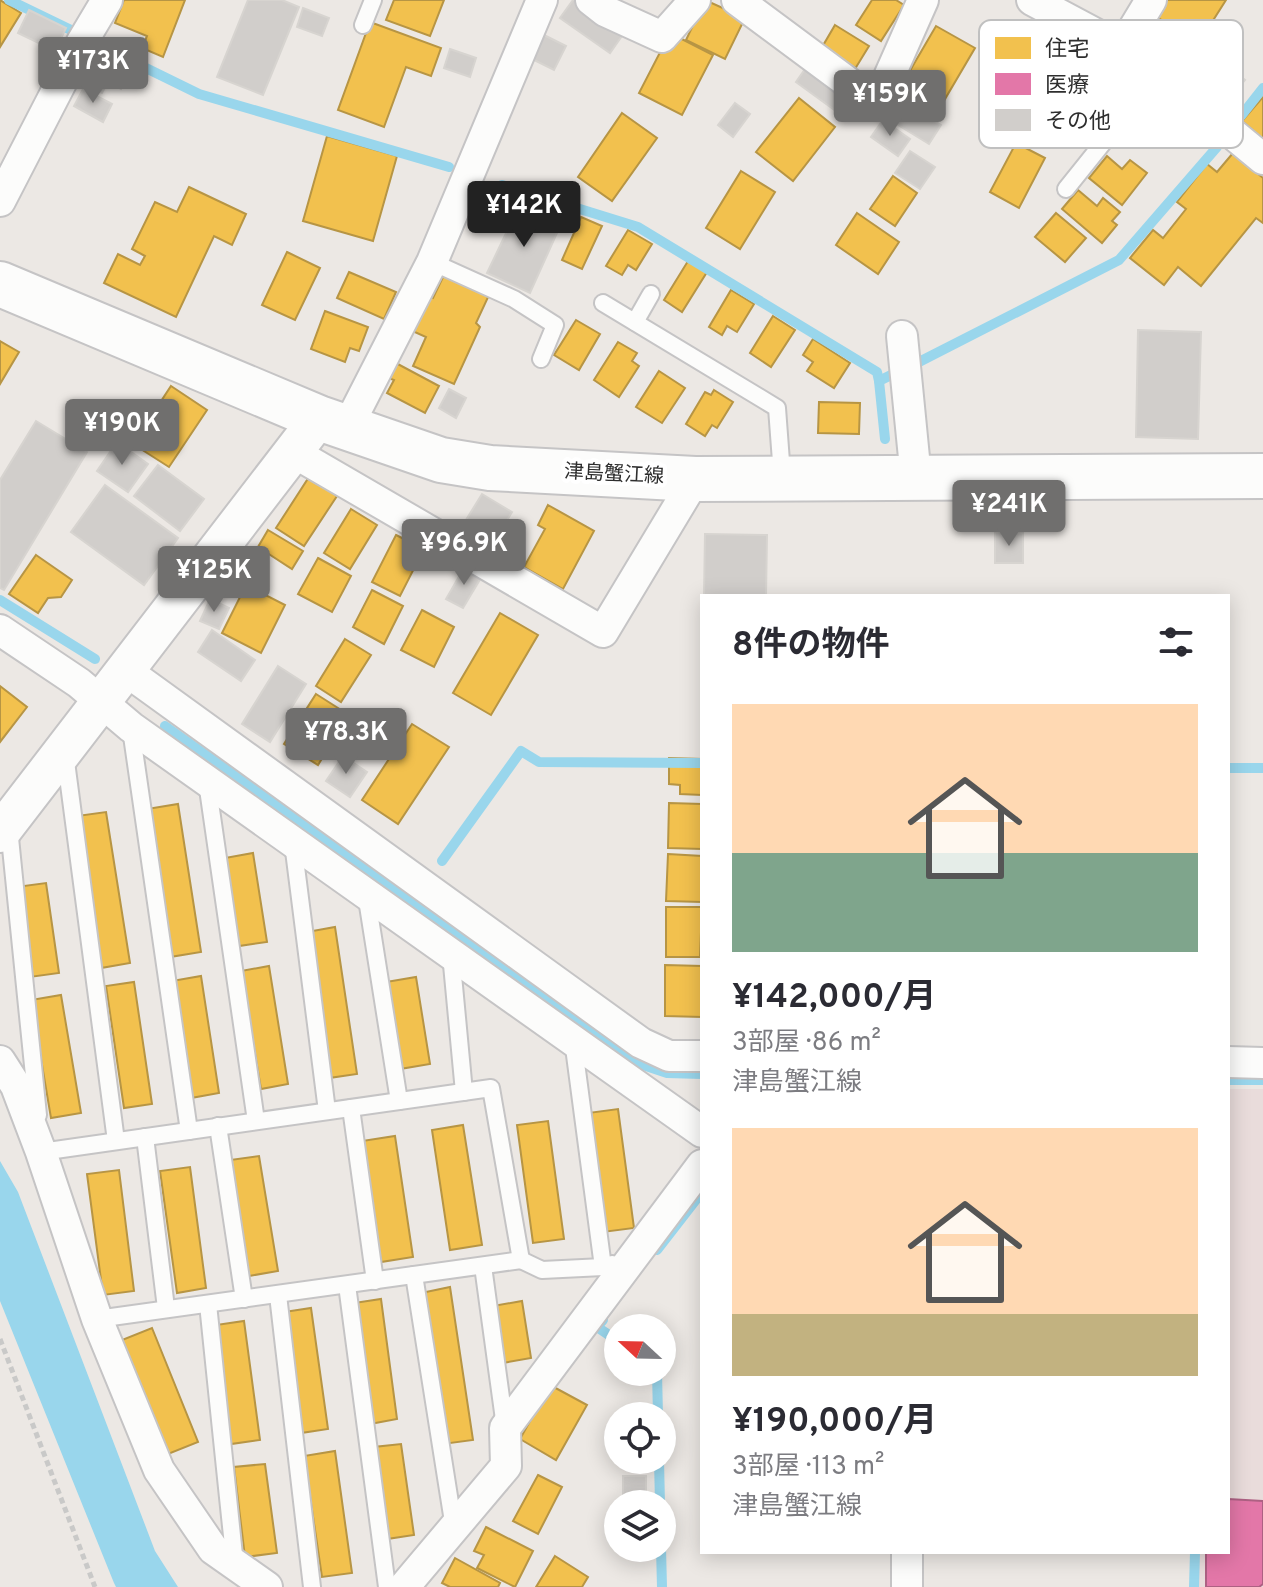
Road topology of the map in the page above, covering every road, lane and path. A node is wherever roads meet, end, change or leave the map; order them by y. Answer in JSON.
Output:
{"nodes":[{"id":1,"x":107,"y":0,"type":"edge"},
{"id":2,"x":373,"y":0,"type":"edge"},
{"id":3,"x":542,"y":0,"type":"edge"},
{"id":4,"x":591,"y":0,"type":"edge"},
{"id":5,"x":695,"y":0,"type":"edge"},
{"id":6,"x":737,"y":0,"type":"edge"},
{"id":7,"x":923,"y":0,"type":"edge"},
{"id":8,"x":1032,"y":0,"type":"edge"},
{"id":9,"x":1151,"y":0,"type":"edge"},
{"id":10,"x":1070,"y":20,"type":"edge"},
{"id":11,"x":1139,"y":20,"type":"edge"},
{"id":12,"x":363,"y":25,"type":"dead end"},
{"id":13,"x":1243,"y":142,"type":"edge"},
{"id":14,"x":1099,"y":148,"type":"edge"},
{"id":15,"x":1263,"y":159,"type":"edge"},
{"id":16,"x":1066,"y":189,"type":"dead end"},
{"id":17,"x":0,"y":201,"type":"edge"},
{"id":18,"x":432,"y":262,"type":"junction"},
{"id":19,"x":0,"y":284,"type":"edge"},
{"id":20,"x":651,"y":294,"type":"dead end"},
{"id":21,"x":603,"y":303,"type":"dead end"},
{"id":22,"x":635,"y":322,"type":"junction"},
{"id":23,"x":902,"y":336,"type":"dead end"},
{"id":24,"x":541,"y":359,"type":"dead end"},
{"id":25,"x":320,"y":433,"type":"junction"},
{"id":26,"x":1263,"y":476,"type":"edge"},
{"id":27,"x":916,"y":478,"type":"junction"},
{"id":28,"x":695,"y":479,"type":"junction"},
{"id":29,"x":782,"y":479,"type":"junction"},
{"id":30,"x":0,"y":630,"type":"edge"},
{"id":31,"x":125,"y":670,"type":"junction"},
{"id":32,"x":100,"y":703,"type":"junction"},
{"id":33,"x":131,"y":727,"type":"junction"},
{"id":34,"x":65,"y":749,"type":"junction"},
{"id":35,"x":207,"y":781,"type":"junction"},
{"id":36,"x":4,"y":828,"type":"edge"},
{"id":37,"x":293,"y":842,"type":"junction"},
{"id":38,"x":366,"y":893,"type":"junction"},
{"id":39,"x":451,"y":954,"type":"junction"},
{"id":40,"x":573,"y":1040,"type":"junction"},
{"id":41,"x":700,"y":1056,"type":"edge"},
{"id":42,"x":0,"y":1061,"type":"edge"},
{"id":43,"x":1230,"y":1062,"type":"edge"},
{"id":44,"x":1263,"y":1063,"type":"edge"},
{"id":45,"x":464,"y":1092,"type":"junction"},
{"id":46,"x":399,"y":1101,"type":"junction"},
{"id":47,"x":351,"y":1108,"type":"junction"},
{"id":48,"x":327,"y":1111,"type":"junction"},
{"id":49,"x":256,"y":1121,"type":"junction"},
{"id":50,"x":218,"y":1126,"type":"junction"},
{"id":51,"x":189,"y":1131,"type":"junction"},
{"id":52,"x":700,"y":1131,"type":"edge"},
{"id":53,"x":145,"y":1137,"type":"junction"},
{"id":54,"x":116,"y":1141,"type":"junction"},
{"id":55,"x":41,"y":1152,"type":"junction"},
{"id":56,"x":700,"y":1168,"type":"edge"},
{"id":57,"x":636,"y":1254,"type":"junction"},
{"id":58,"x":521,"y":1260,"type":"junction"},
{"id":59,"x":483,"y":1266,"type":"junction"},
{"id":60,"x":603,"y":1267,"type":"junction"},
{"id":61,"x":414,"y":1275,"type":"junction"},
{"id":62,"x":375,"y":1281,"type":"junction"},
{"id":63,"x":347,"y":1285,"type":"junction"},
{"id":64,"x":278,"y":1295,"type":"junction"},
{"id":65,"x":244,"y":1299,"type":"junction"},
{"id":66,"x":208,"y":1304,"type":"junction"},
{"id":67,"x":166,"y":1308,"type":"junction"},
{"id":68,"x":97,"y":1319,"type":"junction"},
{"id":69,"x":0,"y":1339,"type":"edge"},
{"id":70,"x":505,"y":1428,"type":"junction"},
{"id":71,"x":454,"y":1528,"type":"junction"},
{"id":72,"x":907,"y":1554,"type":"edge"},
{"id":73,"x":235,"y":1565,"type":"junction"},
{"id":74,"x":95,"y":1587,"type":"edge"},
{"id":75,"x":267,"y":1587,"type":"edge"},
{"id":76,"x":312,"y":1587,"type":"edge"},
{"id":77,"x":387,"y":1587,"type":"edge"},
{"id":78,"x":404,"y":1587,"type":"edge"},
{"id":79,"x":907,"y":1587,"type":"edge"}],
"edges":[{"from":1,"to":17,"type":"street"},
{"from":2,"to":12,"type":"lane"},
{"from":3,"to":18,"type":"street"},
{"from":4,"to":5,"type":"street"},
{"from":6,"to":7,"type":"street"},
{"from":8,"to":10,"type":"street"},
{"from":9,"to":11,"type":"street"},
{"from":13,"to":15,"type":"street"},
{"from":14,"to":16,"type":"lane"},
{"from":18,"to":24,"type":"lane"},
{"from":18,"to":25,"type":"street"},
{"from":19,"to":25,"type":"main road","name":"津島蟹江線"},
{"from":20,"to":22,"type":"lane"},
{"from":21,"to":22,"type":"lane"},
{"from":22,"to":29,"type":"lane"},
{"from":23,"to":27,"type":"street"},
{"from":25,"to":28,"type":"main road","name":"津島蟹江線"},
{"from":25,"to":28,"type":"street"},
{"from":25,"to":31,"type":"street"},
{"from":26,"to":27,"type":"main road","name":"津島蟹江線"},
{"from":27,"to":29,"type":"main road","name":"津島蟹江線"},
{"from":28,"to":29,"type":"main road","name":"津島蟹江線"},
{"from":30,"to":32,"type":"street"},
{"from":31,"to":32,"type":"street"},
{"from":31,"to":41,"type":"street"},
{"from":32,"to":33,"type":"street"},
{"from":32,"to":34,"type":"street"},
{"from":33,"to":35,"type":"street"},
{"from":33,"to":51,"type":"lane"},
{"from":34,"to":36,"type":"street"},
{"from":34,"to":54,"type":"lane"},
{"from":35,"to":37,"type":"street"},
{"from":35,"to":49,"type":"lane"},
{"from":36,"to":55,"type":"lane"},
{"from":37,"to":38,"type":"street"},
{"from":37,"to":48,"type":"lane"},
{"from":38,"to":39,"type":"street"},
{"from":38,"to":46,"type":"lane"},
{"from":39,"to":40,"type":"street"},
{"from":39,"to":45,"type":"lane"},
{"from":40,"to":52,"type":"street"},
{"from":40,"to":60,"type":"lane"},
{"from":42,"to":55,"type":"street"},
{"from":43,"to":44,"type":"street"},
{"from":45,"to":46,"type":"lane"},
{"from":45,"to":58,"type":"lane"},
{"from":46,"to":47,"type":"lane"},
{"from":47,"to":48,"type":"lane"},
{"from":47,"to":62,"type":"lane"},
{"from":48,"to":49,"type":"lane"},
{"from":49,"to":50,"type":"lane"},
{"from":50,"to":51,"type":"lane"},
{"from":50,"to":65,"type":"lane"},
{"from":51,"to":53,"type":"lane"},
{"from":53,"to":54,"type":"lane"},
{"from":53,"to":67,"type":"lane"},
{"from":54,"to":55,"type":"lane"},
{"from":55,"to":68,"type":"street"},
{"from":56,"to":57,"type":"street"},
{"from":57,"to":60,"type":"lane"},
{"from":57,"to":70,"type":"street"},
{"from":58,"to":59,"type":"lane"},
{"from":58,"to":60,"type":"lane"},
{"from":59,"to":61,"type":"lane"},
{"from":59,"to":70,"type":"lane"},
{"from":61,"to":62,"type":"lane"},
{"from":61,"to":71,"type":"lane"},
{"from":62,"to":63,"type":"lane"},
{"from":63,"to":64,"type":"lane"},
{"from":63,"to":77,"type":"lane"},
{"from":64,"to":65,"type":"lane"},
{"from":64,"to":76,"type":"lane"},
{"from":65,"to":66,"type":"lane"},
{"from":66,"to":67,"type":"lane"},
{"from":66,"to":73,"type":"lane"},
{"from":67,"to":68,"type":"lane"},
{"from":68,"to":73,"type":"street"},
{"from":69,"to":74,"type":"path"},
{"from":70,"to":71,"type":"street"},
{"from":71,"to":78,"type":"street"},
{"from":72,"to":79,"type":"street"},
{"from":73,"to":75,"type":"street"}]}
